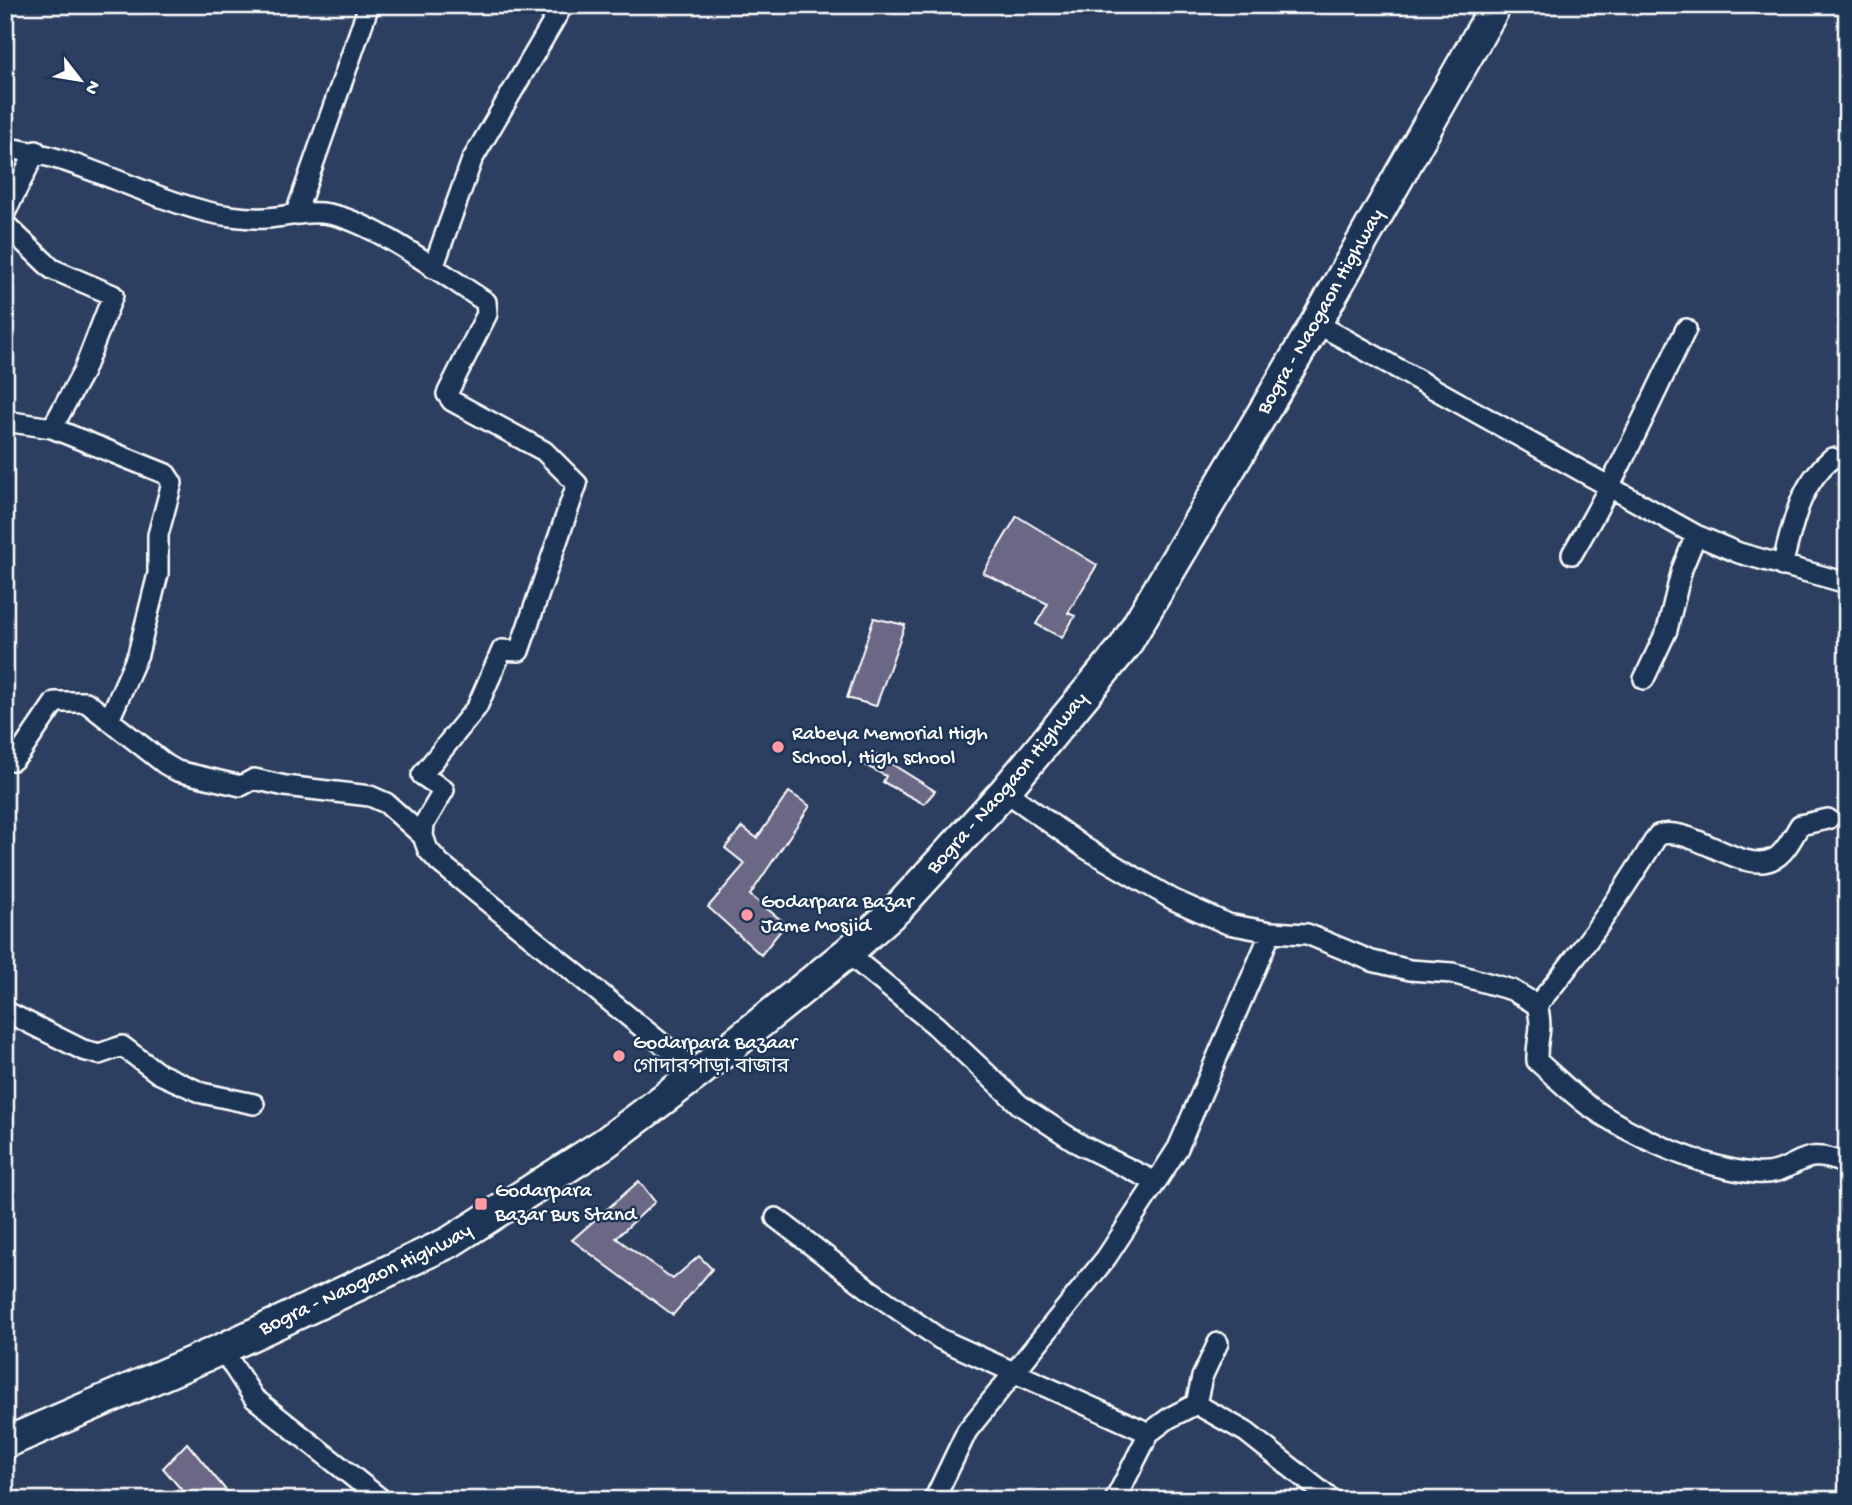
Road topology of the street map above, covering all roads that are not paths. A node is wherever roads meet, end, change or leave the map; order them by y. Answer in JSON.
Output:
{"nodes":[{"id":1,"x":369,"y":5,"type":"edge"},
{"id":2,"x":564,"y":5,"type":"edge"},
{"id":3,"x":1496,"y":5,"type":"edge"},
{"id":4,"x":5,"y":148,"type":"edge"},
{"id":5,"x":36,"y":151,"type":"junction"},
{"id":6,"x":5,"y":213,"type":"edge"},
{"id":7,"x":296,"y":213,"type":"junction"},
{"id":8,"x":5,"y":224,"type":"edge"},
{"id":9,"x":433,"y":268,"type":"junction"},
{"id":10,"x":1316,"y":323,"type":"junction"},
{"id":11,"x":1686,"y":329,"type":"dead end"},
{"id":12,"x":5,"y":421,"type":"edge"},
{"id":13,"x":52,"y":428,"type":"junction"},
{"id":14,"x":1832,"y":458,"type":"dead end"},
{"id":15,"x":1611,"y":489,"type":"junction"},
{"id":16,"x":1696,"y":535,"type":"junction"},
{"id":17,"x":1572,"y":554,"type":"dead end"},
{"id":18,"x":1782,"y":566,"type":"junction"},
{"id":19,"x":1847,"y":583,"type":"edge"},
{"id":20,"x":1644,"y":679,"type":"dead end"},
{"id":21,"x":109,"y":720,"type":"junction"},
{"id":22,"x":5,"y":759,"type":"edge"},
{"id":23,"x":1005,"y":791,"type":"junction"},
{"id":24,"x":1828,"y":819,"type":"dead end"},
{"id":25,"x":423,"y":836,"type":"junction"},
{"id":26,"x":1271,"y":932,"type":"junction"},
{"id":27,"x":847,"y":953,"type":"junction"},
{"id":28,"x":1537,"y":1005,"type":"junction"},
{"id":29,"x":5,"y":1011,"type":"edge"},
{"id":30,"x":698,"y":1073,"type":"junction"},
{"id":31,"x":254,"y":1104,"type":"dead end"},
{"id":32,"x":1847,"y":1165,"type":"edge"},
{"id":33,"x":1156,"y":1182,"type":"junction"},
{"id":34,"x":776,"y":1218,"type":"dead end"},
{"id":35,"x":1218,"y":1343,"type":"dead end"},
{"id":36,"x":222,"y":1349,"type":"junction"},
{"id":37,"x":1014,"y":1371,"type":"junction"},
{"id":38,"x":1196,"y":1404,"type":"junction"},
{"id":39,"x":1149,"y":1433,"type":"junction"},
{"id":40,"x":5,"y":1443,"type":"edge"},
{"id":41,"x":382,"y":1500,"type":"edge"},
{"id":42,"x":934,"y":1500,"type":"edge"},
{"id":43,"x":1115,"y":1500,"type":"edge"},
{"id":44,"x":1332,"y":1500,"type":"edge"}],
"edges":[{"from":1,"to":7,"type":"street"},
{"from":2,"to":9,"type":"street"},
{"from":3,"to":10,"type":"main road","name":"Bogra - Naogaon Highway"},
{"from":4,"to":5,"type":"street"},
{"from":5,"to":6,"type":"street"},
{"from":5,"to":7,"type":"street"},
{"from":7,"to":9,"type":"street"},
{"from":8,"to":13,"type":"street"},
{"from":9,"to":25,"type":"street"},
{"from":10,"to":15,"type":"street"},
{"from":10,"to":23,"type":"main road","name":"Bogra - Naogaon Highway"},
{"from":11,"to":15,"type":"street"},
{"from":12,"to":13,"type":"street"},
{"from":13,"to":21,"type":"street"},
{"from":14,"to":18,"type":"street"},
{"from":15,"to":16,"type":"street"},
{"from":15,"to":17,"type":"street"},
{"from":16,"to":18,"type":"street"},
{"from":16,"to":20,"type":"street"},
{"from":18,"to":19,"type":"street"},
{"from":21,"to":22,"type":"street"},
{"from":21,"to":25,"type":"street"},
{"from":23,"to":26,"type":"street"},
{"from":23,"to":27,"type":"main road","name":"Bogra - Naogaon Highway"},
{"from":24,"to":28,"type":"street"},
{"from":25,"to":30,"type":"street"},
{"from":26,"to":28,"type":"street"},
{"from":26,"to":33,"type":"street"},
{"from":27,"to":30,"type":"main road","name":"Bogra - Naogaon Highway"},
{"from":27,"to":33,"type":"street"},
{"from":28,"to":32,"type":"street"},
{"from":29,"to":31,"type":"street"},
{"from":30,"to":36,"type":"main road","name":"Bogra - Naogaon Highway"},
{"from":33,"to":37,"type":"street"},
{"from":34,"to":37,"type":"street"},
{"from":35,"to":38,"type":"street"},
{"from":36,"to":40,"type":"main road","name":"Bogra - Naogaon Highway"},
{"from":36,"to":41,"type":"street"},
{"from":37,"to":39,"type":"street"},
{"from":37,"to":42,"type":"street"},
{"from":38,"to":39,"type":"street"},
{"from":38,"to":44,"type":"street"},
{"from":39,"to":43,"type":"street"}]}
